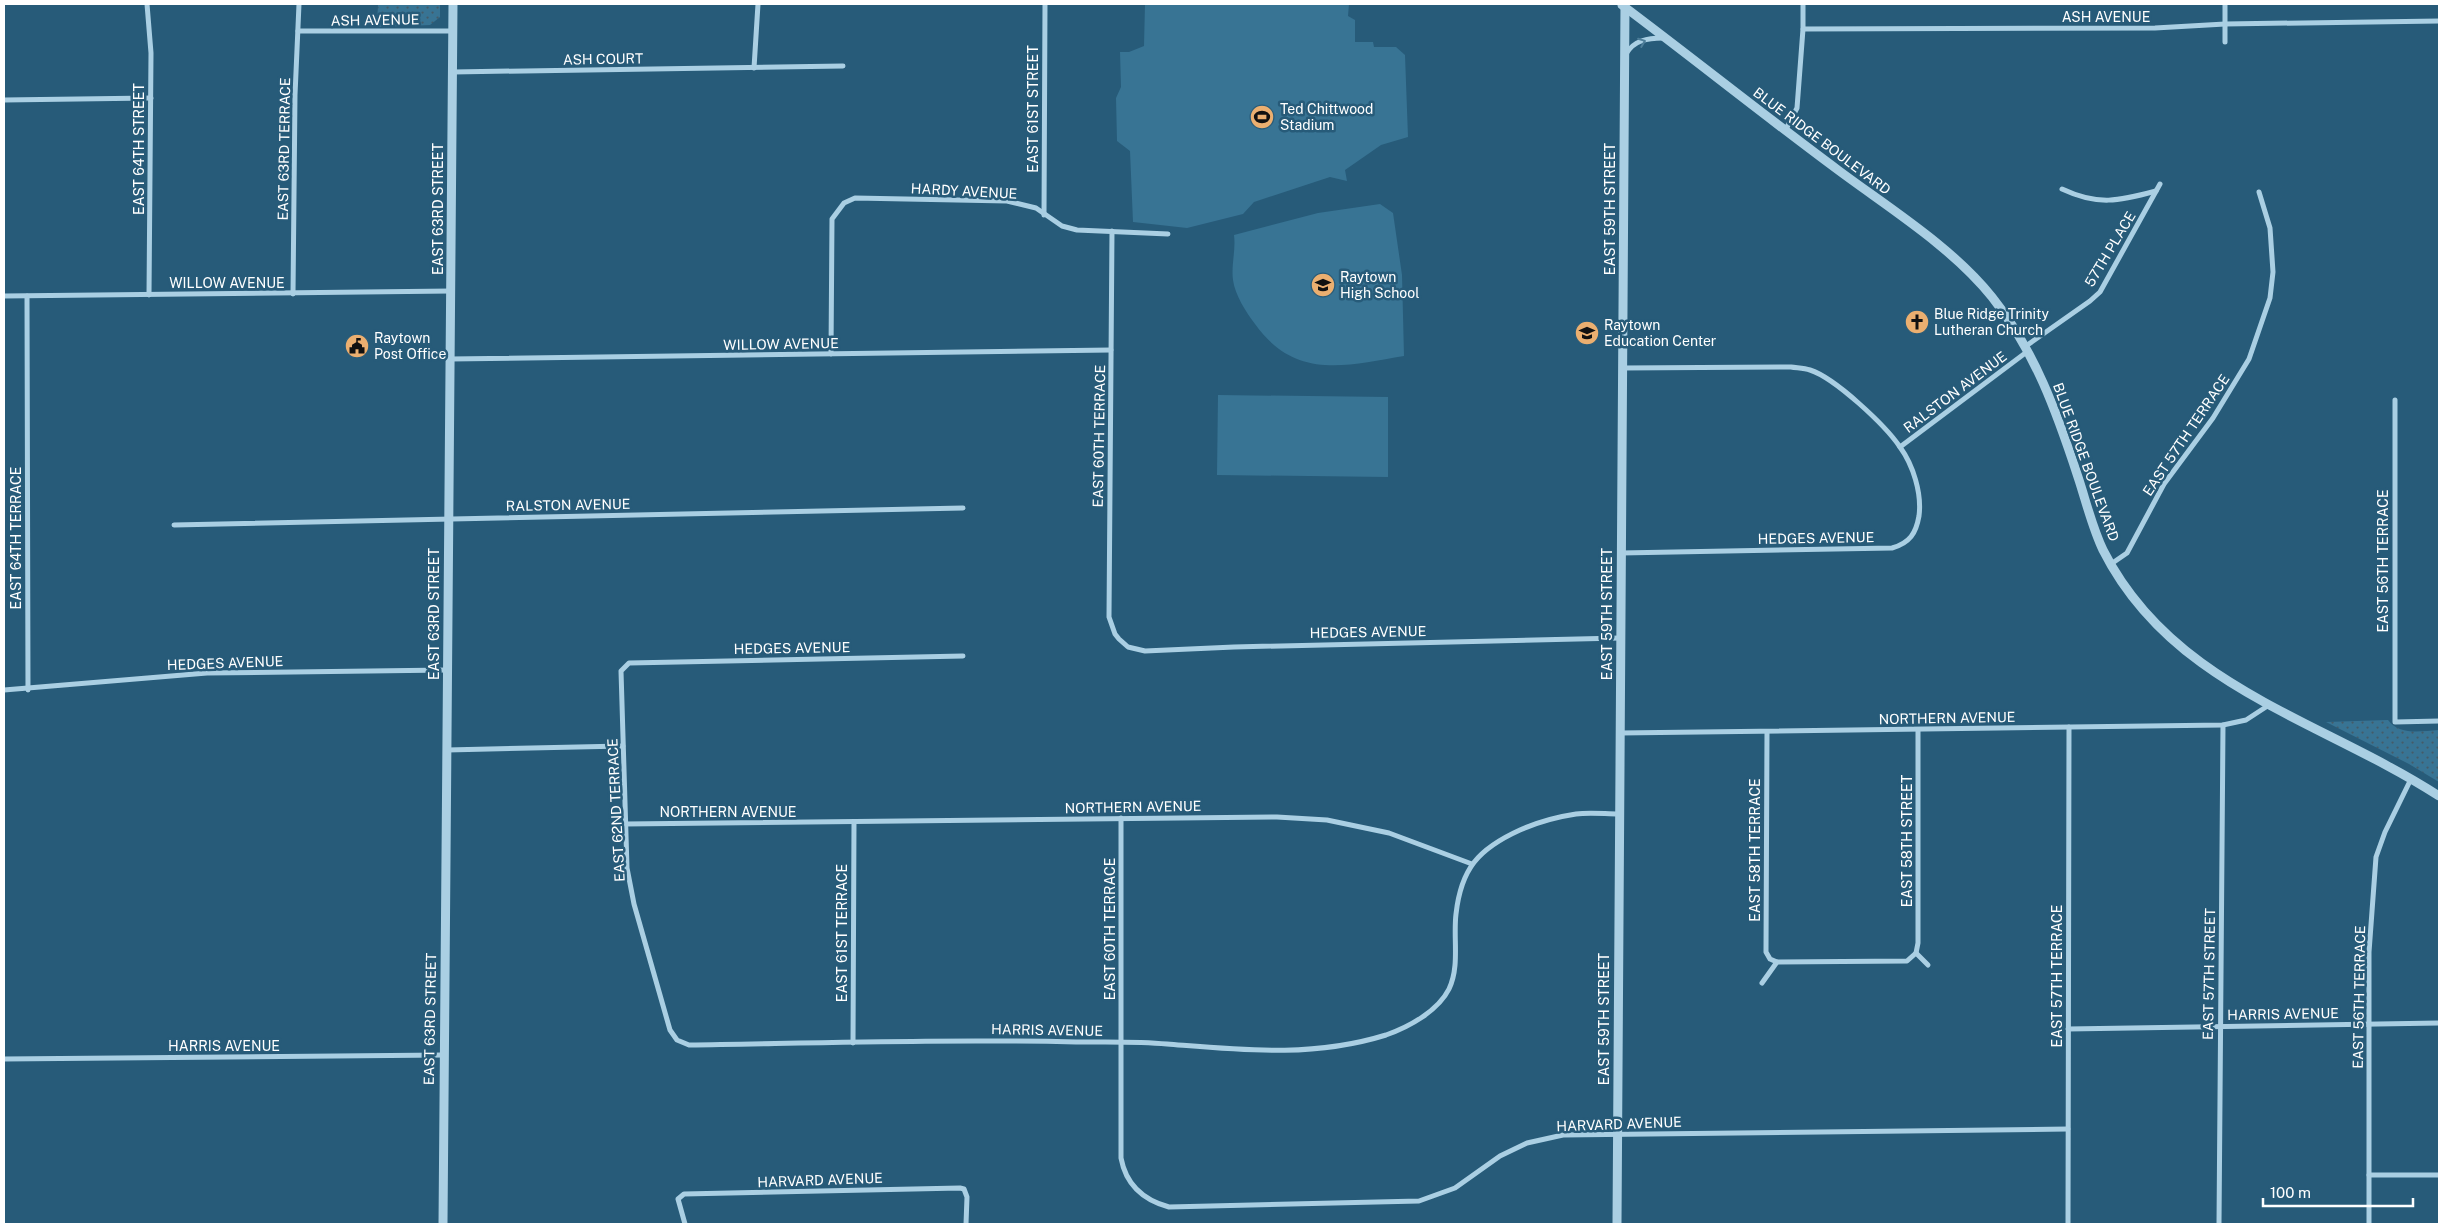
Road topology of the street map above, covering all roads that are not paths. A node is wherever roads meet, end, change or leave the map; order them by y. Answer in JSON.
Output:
{"nodes":[{"id":1,"x":147,"y":4,"type":"edge"},
{"id":2,"x":299,"y":4,"type":"edge"},
{"id":3,"x":453,"y":4,"type":"edge"},
{"id":4,"x":758,"y":4,"type":"edge"},
{"id":5,"x":1045,"y":4,"type":"edge"},
{"id":6,"x":1802,"y":4,"type":"edge"},
{"id":7,"x":2225,"y":4,"type":"edge"},
{"id":8,"x":1624,"y":5,"type":"edge"},
{"id":9,"x":2439,"y":21,"type":"edge"},
{"id":10,"x":2225,"y":24,"type":"junction"},
{"id":11,"x":1803,"y":29,"type":"junction"},
{"id":12,"x":298,"y":31,"type":"junction"},
{"id":13,"x":453,"y":31,"type":"junction"},
{"id":14,"x":1665,"y":38,"type":"junction"},
{"id":15,"x":2224,"y":42,"type":"dead end"},
{"id":16,"x":1624,"y":57,"type":"junction"},
{"id":17,"x":843,"y":66,"type":"dead end"},
{"id":18,"x":754,"y":68,"type":"junction"},
{"id":19,"x":453,"y":72,"type":"junction"},
{"id":20,"x":151,"y":98,"type":"junction"},
{"id":21,"x":4,"y":100,"type":"edge"},
{"id":22,"x":1785,"y":131,"type":"junction"},
{"id":23,"x":2160,"y":184,"type":"dead end"},
{"id":24,"x":2062,"y":189,"type":"dead end"},
{"id":25,"x":2156,"y":192,"type":"junction"},
{"id":26,"x":2259,"y":192,"type":"dead end"},
{"id":27,"x":1044,"y":215,"type":"junction"},
{"id":28,"x":1112,"y":231,"type":"junction"},
{"id":29,"x":1168,"y":234,"type":"dead end"},
{"id":30,"x":451,"y":291,"type":"junction"},
{"id":31,"x":293,"y":294,"type":"junction"},
{"id":32,"x":149,"y":295,"type":"junction"},
{"id":33,"x":4,"y":296,"type":"edge"},
{"id":34,"x":27,"y":296,"type":"junction"},
{"id":35,"x":2028,"y":348,"type":"junction"},
{"id":36,"x":1111,"y":350,"type":"junction"},
{"id":37,"x":831,"y":354,"type":"junction"},
{"id":38,"x":450,"y":359,"type":"junction"},
{"id":39,"x":1622,"y":368,"type":"junction"},
{"id":40,"x":2394,"y":400,"type":"dead end"},
{"id":41,"x":1900,"y":447,"type":"junction"},
{"id":42,"x":963,"y":508,"type":"dead end"},
{"id":43,"x":448,"y":520,"type":"junction"},
{"id":44,"x":174,"y":525,"type":"dead end"},
{"id":45,"x":1621,"y":553,"type":"junction"},
{"id":46,"x":2111,"y":564,"type":"junction"},
{"id":47,"x":1620,"y":638,"type":"junction"},
{"id":48,"x":1119,"y":639,"type":"joint"},
{"id":49,"x":963,"y":656,"type":"dead end"},
{"id":50,"x":623,"y":667,"type":"joint"},
{"id":51,"x":447,"y":670,"type":"junction"},
{"id":52,"x":4,"y":690,"type":"edge"},
{"id":53,"x":28,"y":690,"type":"junction"},
{"id":54,"x":2269,"y":704,"type":"junction"},
{"id":55,"x":2439,"y":722,"type":"edge"},
{"id":56,"x":2223,"y":725,"type":"junction"},
{"id":57,"x":2069,"y":727,"type":"junction"},
{"id":58,"x":1918,"y":730,"type":"junction"},
{"id":59,"x":1767,"y":732,"type":"junction"},
{"id":60,"x":1620,"y":733,"type":"junction"},
{"id":61,"x":623,"y":746,"type":"junction"},
{"id":62,"x":447,"y":750,"type":"junction"},
{"id":63,"x":2411,"y":778,"type":"junction"},
{"id":64,"x":2439,"y":796,"type":"edge"},
{"id":65,"x":1619,"y":814,"type":"junction"},
{"id":66,"x":1121,"y":818,"type":"junction"},
{"id":67,"x":854,"y":822,"type":"junction"},
{"id":68,"x":625,"y":824,"type":"junction"},
{"id":69,"x":1472,"y":864,"type":"junction"},
{"id":70,"x":1916,"y":952,"type":"junction"},
{"id":71,"x":1777,"y":962,"type":"junction"},
{"id":72,"x":1928,"y":965,"type":"dead end"},
{"id":73,"x":1762,"y":983,"type":"dead end"},
{"id":74,"x":2369,"y":1023,"type":"junction"},
{"id":75,"x":2439,"y":1023,"type":"edge"},
{"id":76,"x":2220,"y":1026,"type":"junction"},
{"id":77,"x":2068,"y":1029,"type":"junction"},
{"id":78,"x":674,"y":1035,"type":"joint"},
{"id":79,"x":853,"y":1043,"type":"junction"},
{"id":80,"x":1122,"y":1043,"type":"junction"},
{"id":81,"x":444,"y":1055,"type":"junction"},
{"id":82,"x":4,"y":1059,"type":"edge"},
{"id":83,"x":2068,"y":1129,"type":"junction"},
{"id":84,"x":1617,"y":1134,"type":"junction"},
{"id":85,"x":2439,"y":1174,"type":"edge"},
{"id":86,"x":2369,"y":1175,"type":"junction"},
{"id":87,"x":1134,"y":1187,"type":"joint"},
{"id":88,"x":442,"y":1224,"type":"edge"},
{"id":89,"x":685,"y":1224,"type":"edge"},
{"id":90,"x":966,"y":1224,"type":"edge"},
{"id":91,"x":1617,"y":1224,"type":"edge"},
{"id":92,"x":2068,"y":1224,"type":"edge"},
{"id":93,"x":2219,"y":1224,"type":"edge"},
{"id":94,"x":2369,"y":1224,"type":"edge"}],
"edges":[{"from":1,"to":20,"type":"street","name":"EAST 64TH STREET"},
{"from":2,"to":12,"type":"street","name":"EAST 63RD TERRACE"},
{"from":3,"to":13,"type":"street","name":"EAST 63RD STREET"},
{"from":4,"to":18,"type":"street"},
{"from":5,"to":27,"type":"street","name":"EAST 61ST STREET"},
{"from":6,"to":11,"type":"street"},
{"from":7,"to":10,"type":"street"},
{"from":8,"to":14,"type":"street","name":"BLUE RIDGE BOULEVARD"},
{"from":8,"to":16,"type":"street","name":"EAST 59TH STREET"},
{"from":9,"to":10,"type":"street","name":"ASH AVENUE"},
{"from":10,"to":11,"type":"street","name":"ASH AVENUE"},
{"from":10,"to":15,"type":"street"},
{"from":11,"to":22,"type":"street"},
{"from":12,"to":13,"type":"street","name":"ASH AVENUE"},
{"from":12,"to":31,"type":"street","name":"EAST 63RD TERRACE"},
{"from":13,"to":19,"type":"street","name":"EAST 63RD STREET"},
{"from":16,"to":14,"type":"street","one_way":true},
{"from":14,"to":22,"type":"street","name":"BLUE RIDGE BOULEVARD"},
{"from":16,"to":39,"type":"street","name":"EAST 59TH STREET"},
{"from":17,"to":18,"type":"street","name":"ASH COURT"},
{"from":18,"to":19,"type":"street","name":"ASH COURT"},
{"from":19,"to":30,"type":"street","name":"EAST 63RD STREET"},
{"from":20,"to":21,"type":"street"},
{"from":20,"to":32,"type":"street","name":"EAST 64TH STREET"},
{"from":22,"to":35,"type":"street","name":"BLUE RIDGE BOULEVARD"},
{"from":23,"to":25,"type":"street","name":"57TH PLACE"},
{"from":24,"to":25,"type":"street"},
{"from":25,"to":35,"type":"street","name":"57TH PLACE"},
{"from":26,"to":46,"type":"street","name":"EAST 57TH TERRACE"},
{"from":27,"to":28,"type":"street","name":"HARDY AVENUE"},
{"from":27,"to":37,"type":"street","name":"HARDY AVENUE"},
{"from":28,"to":29,"type":"street","name":"HARDY AVENUE"},
{"from":28,"to":36,"type":"street","name":"EAST 60TH TERRACE"},
{"from":30,"to":31,"type":"street","name":"WILLOW AVENUE"},
{"from":30,"to":38,"type":"street","name":"EAST 63RD STREET"},
{"from":31,"to":32,"type":"street","name":"WILLOW AVENUE"},
{"from":32,"to":34,"type":"street","name":"WILLOW AVENUE"},
{"from":33,"to":34,"type":"street","name":"WILLOW AVENUE"},
{"from":34,"to":53,"type":"street","name":"EAST 64TH TERRACE"},
{"from":35,"to":41,"type":"street","name":"RALSTON AVENUE"},
{"from":35,"to":46,"type":"street","name":"BLUE RIDGE BOULEVARD"},
{"from":36,"to":37,"type":"street","name":"WILLOW AVENUE"},
{"from":36,"to":48,"type":"street","name":"EAST 60TH TERRACE"},
{"from":37,"to":38,"type":"street","name":"WILLOW AVENUE"},
{"from":38,"to":43,"type":"street","name":"EAST 63RD STREET"},
{"from":39,"to":41,"type":"street","name":"RALSTON AVENUE"},
{"from":39,"to":45,"type":"street","name":"EAST 59TH STREET"},
{"from":40,"to":55,"type":"street","name":"EAST 56TH TERRACE"},
{"from":41,"to":45,"type":"street","name":"HEDGES AVENUE"},
{"from":42,"to":43,"type":"street","name":"RALSTON AVENUE"},
{"from":43,"to":44,"type":"street","name":"RALSTON AVENUE"},
{"from":43,"to":51,"type":"street","name":"EAST 63RD STREET"},
{"from":45,"to":47,"type":"street","name":"EAST 59TH STREET"},
{"from":46,"to":54,"type":"street","name":"BLUE RIDGE BOULEVARD"},
{"from":47,"to":48,"type":"street","name":"HEDGES AVENUE"},
{"from":47,"to":60,"type":"street","name":"EAST 59TH STREET"},
{"from":49,"to":50,"type":"street","name":"HEDGES AVENUE"},
{"from":50,"to":61,"type":"street","name":"EAST 62ND TERRACE"},
{"from":51,"to":53,"type":"street","name":"HEDGES AVENUE"},
{"from":51,"to":62,"type":"street","name":"EAST 63RD STREET"},
{"from":52,"to":53,"type":"street","name":"HEDGES AVENUE"},
{"from":54,"to":56,"type":"street","name":"NORTHERN AVENUE"},
{"from":54,"to":63,"type":"street","name":"BLUE RIDGE BOULEVARD"},
{"from":56,"to":57,"type":"street","name":"NORTHERN AVENUE"},
{"from":56,"to":76,"type":"street","name":"EAST 57TH STREET"},
{"from":57,"to":58,"type":"street","name":"NORTHERN AVENUE"},
{"from":57,"to":77,"type":"street","name":"EAST 57TH TERRACE"},
{"from":58,"to":59,"type":"street","name":"NORTHERN AVENUE"},
{"from":58,"to":70,"type":"street","name":"EAST 58TH STREET"},
{"from":59,"to":60,"type":"street","name":"NORTHERN AVENUE"},
{"from":59,"to":71,"type":"street","name":"EAST 58TH TERRACE"},
{"from":60,"to":65,"type":"street","name":"EAST 59TH STREET"},
{"from":61,"to":62,"type":"street"},
{"from":61,"to":68,"type":"street","name":"EAST 62ND TERRACE"},
{"from":62,"to":81,"type":"street","name":"EAST 63RD STREET"},
{"from":63,"to":64,"type":"street","name":"BLUE RIDGE BOULEVARD"},
{"from":63,"to":74,"type":"street","name":"EAST 56TH TERRACE"},
{"from":65,"to":69,"type":"street"},
{"from":65,"to":84,"type":"street","name":"EAST 59TH STREET"},
{"from":66,"to":67,"type":"street","name":"NORTHERN AVENUE"},
{"from":66,"to":69,"type":"street","name":"NORTHERN AVENUE"},
{"from":66,"to":80,"type":"street","name":"EAST 60TH TERRACE"},
{"from":67,"to":68,"type":"street","name":"NORTHERN AVENUE"},
{"from":67,"to":79,"type":"street","name":"EAST 61ST TERRACE"},
{"from":68,"to":78,"type":"street","name":"EAST 62ND TERRACE"},
{"from":69,"to":80,"type":"street","name":"HARRIS AVENUE"},
{"from":70,"to":71,"type":"street"},
{"from":70,"to":72,"type":"street"},
{"from":71,"to":73,"type":"street"},
{"from":74,"to":75,"type":"street","name":"HARRIS AVENUE"},
{"from":74,"to":76,"type":"street","name":"HARRIS AVENUE"},
{"from":74,"to":86,"type":"street","name":"EAST 56TH TERRACE"},
{"from":76,"to":77,"type":"street","name":"HARRIS AVENUE"},
{"from":76,"to":93,"type":"street","name":"EAST 57TH STREET"},
{"from":77,"to":83,"type":"street","name":"EAST 57TH TERRACE"},
{"from":78,"to":79,"type":"street","name":"HARRIS AVENUE"},
{"from":79,"to":80,"type":"street","name":"HARRIS AVENUE"},
{"from":80,"to":87,"type":"street","name":"EAST 60TH TERRACE"},
{"from":81,"to":82,"type":"street","name":"HARRIS AVENUE"},
{"from":81,"to":88,"type":"street","name":"EAST 63RD STREET"},
{"from":83,"to":84,"type":"street","name":"HARVARD AVENUE"},
{"from":83,"to":92,"type":"street","name":"EAST 57TH TERRACE"},
{"from":84,"to":87,"type":"street","name":"HARVARD AVENUE"},
{"from":84,"to":91,"type":"street","name":"EAST 59TH STREET"},
{"from":85,"to":86,"type":"street"},
{"from":86,"to":94,"type":"street","name":"EAST 56TH TERRACE"},
{"from":89,"to":90,"type":"street","name":"HARVARD AVENUE"}]}
